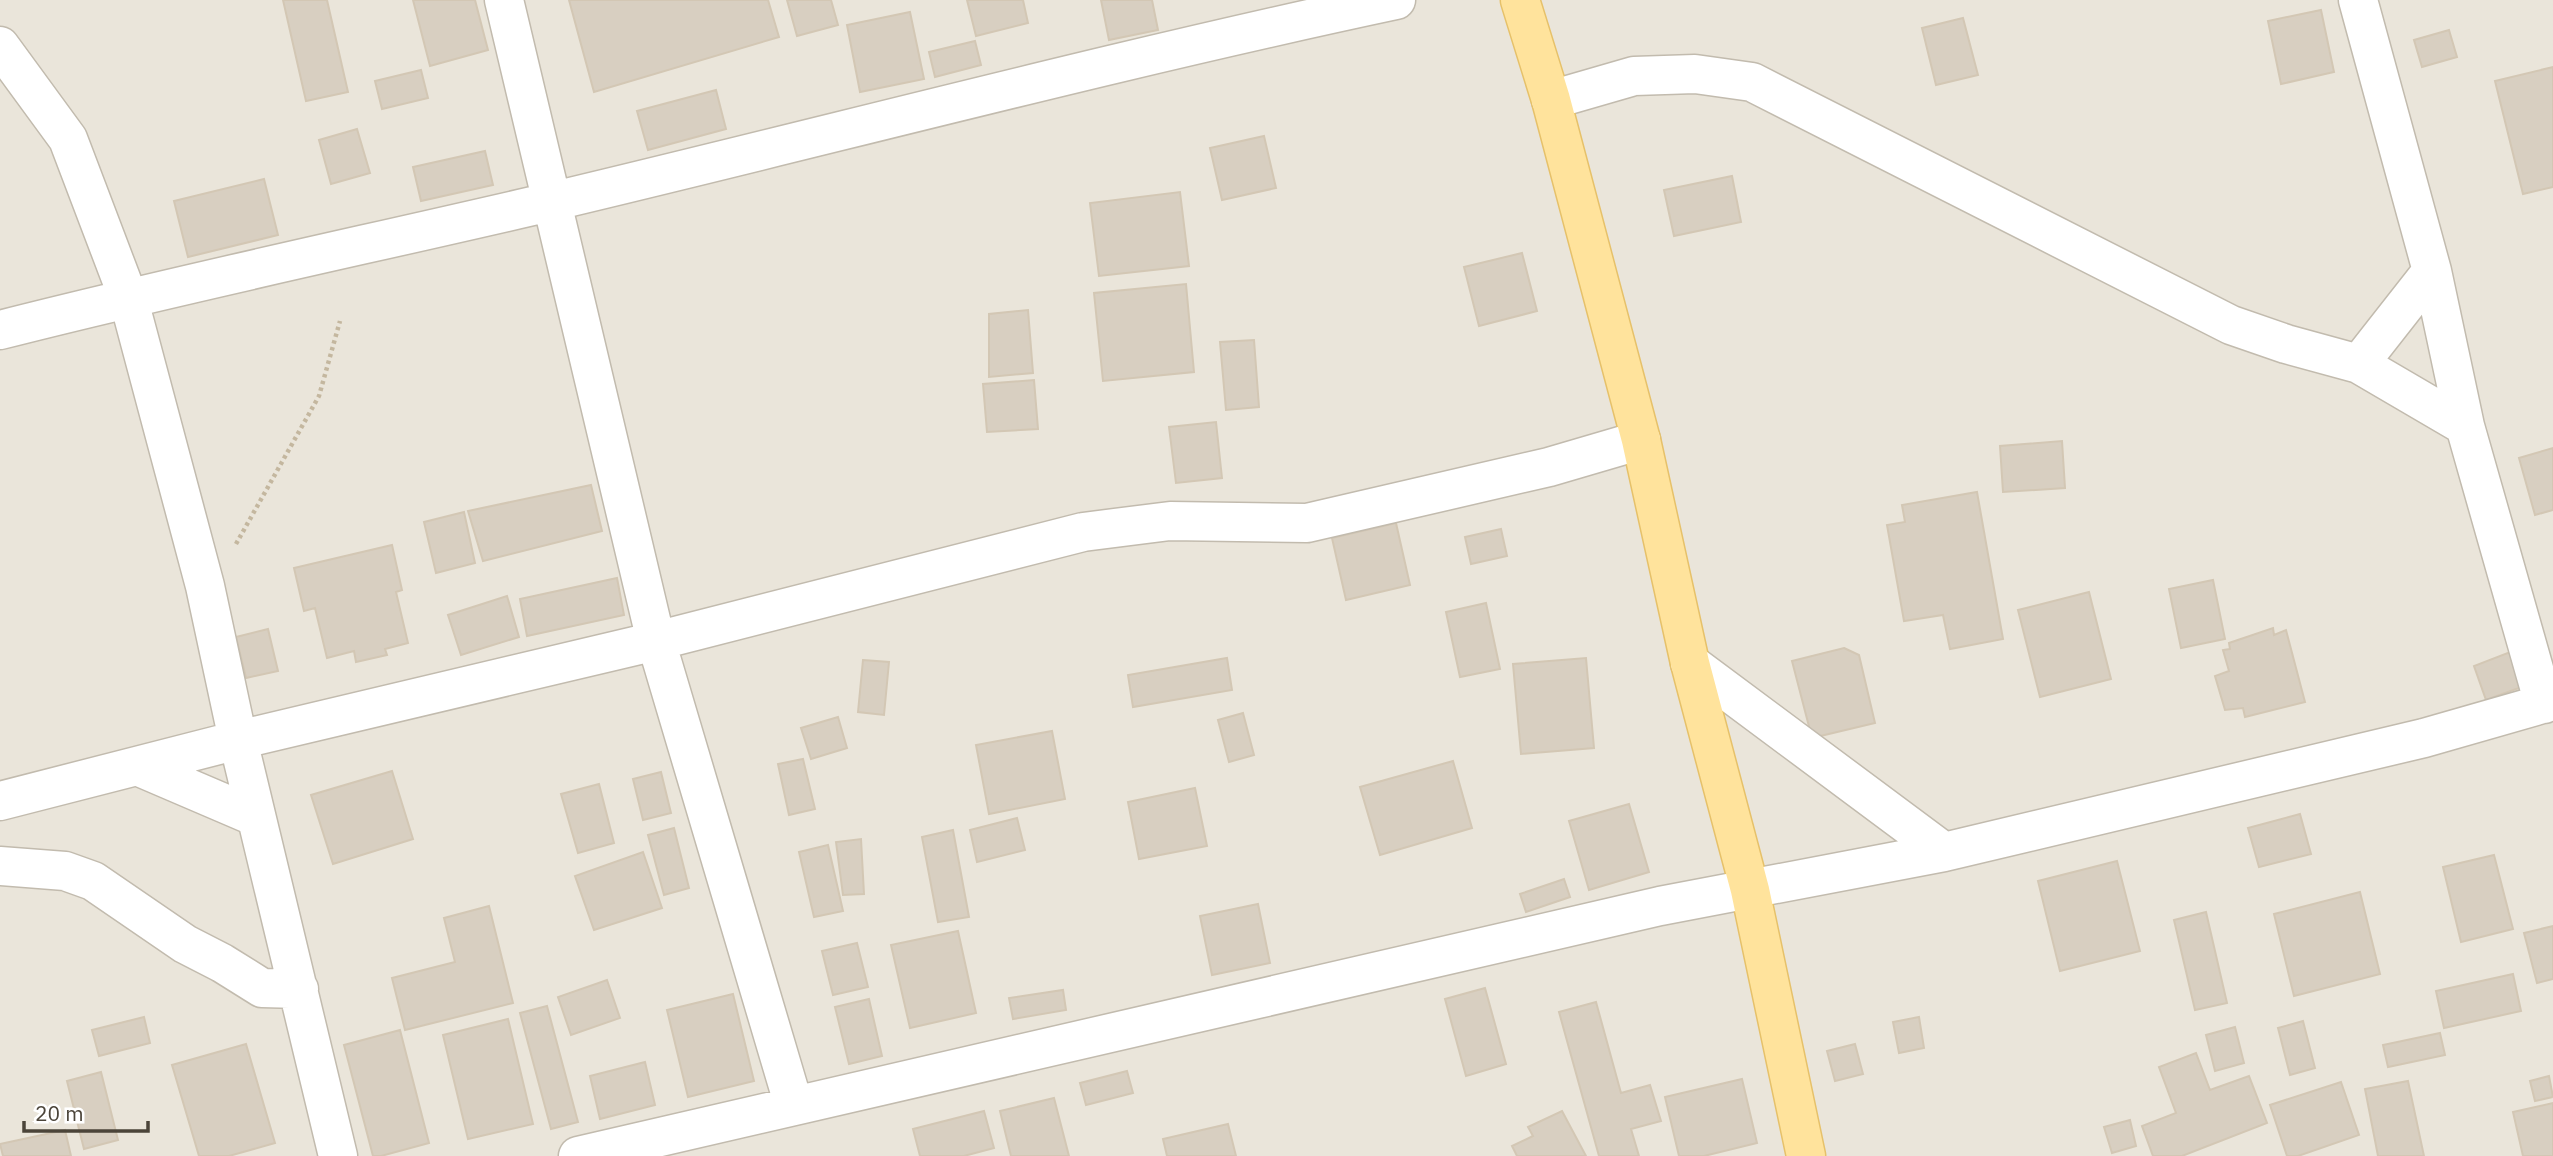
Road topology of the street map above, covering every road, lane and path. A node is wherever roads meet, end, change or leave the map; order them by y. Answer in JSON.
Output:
{"nodes":[{"id":1,"x":504,"y":0,"type":"edge"},
{"id":2,"x":1395,"y":0,"type":"edge"},
{"id":3,"x":1520,"y":0,"type":"edge"},
{"id":4,"x":2358,"y":0,"type":"edge"},
{"id":5,"x":1265,"y":13,"type":"edge"},
{"id":6,"x":0,"y":46,"type":"edge"},
{"id":7,"x":1551,"y":100,"type":"junction"},
{"id":8,"x":553,"y":201,"type":"junction"},
{"id":9,"x":2432,"y":271,"type":"junction"},
{"id":10,"x":128,"y":297,"type":"junction"},
{"id":11,"x":340,"y":321,"type":"dead end"},
{"id":12,"x":0,"y":330,"type":"edge"},
{"id":13,"x":2359,"y":364,"type":"junction"},
{"id":14,"x":2465,"y":426,"type":"junction"},
{"id":15,"x":1641,"y":440,"type":"junction"},
{"id":16,"x":205,"y":586,"type":"junction"},
{"id":17,"x":656,"y":641,"type":"junction"},
{"id":18,"x":1690,"y":663,"type":"junction"},
{"id":19,"x":2549,"y":702,"type":"edge"},
{"id":20,"x":238,"y":740,"type":"junction"},
{"id":21,"x":137,"y":766,"type":"junction"},
{"id":22,"x":0,"y":801,"type":"edge"},
{"id":23,"x":256,"y":817,"type":"junction"},
{"id":24,"x":1944,"y":852,"type":"junction"},
{"id":25,"x":0,"y":866,"type":"edge"},
{"id":26,"x":1750,"y":890,"type":"junction"},
{"id":27,"x":299,"y":989,"type":"junction"},
{"id":28,"x":794,"y":1105,"type":"junction"},
{"id":29,"x":338,"y":1156,"type":"edge"},
{"id":30,"x":578,"y":1156,"type":"edge"},
{"id":31,"x":1806,"y":1156,"type":"edge"}],
"edges":[{"from":1,"to":8,"type":"street"},
{"from":2,"to":5,"type":"street"},
{"from":3,"to":7,"type":"main road"},
{"from":4,"to":9,"type":"street"},
{"from":5,"to":8,"type":"street"},
{"from":6,"to":10,"type":"street"},
{"from":7,"to":13,"type":"street"},
{"from":7,"to":15,"type":"main road"},
{"from":8,"to":10,"type":"street"},
{"from":8,"to":17,"type":"street"},
{"from":9,"to":13,"type":"street"},
{"from":9,"to":14,"type":"street"},
{"from":10,"to":12,"type":"street"},
{"from":10,"to":16,"type":"street"},
{"from":11,"to":16,"type":"path"},
{"from":13,"to":14,"type":"street"},
{"from":14,"to":19,"type":"street"},
{"from":15,"to":17,"type":"street"},
{"from":15,"to":18,"type":"main road"},
{"from":16,"to":20,"type":"street"},
{"from":17,"to":20,"type":"street"},
{"from":17,"to":28,"type":"street"},
{"from":18,"to":24,"type":"street"},
{"from":18,"to":26,"type":"main road"},
{"from":19,"to":24,"type":"street"},
{"from":20,"to":21,"type":"street"},
{"from":20,"to":23,"type":"street"},
{"from":21,"to":22,"type":"street"},
{"from":21,"to":23,"type":"street"},
{"from":23,"to":27,"type":"street"},
{"from":24,"to":26,"type":"street"},
{"from":25,"to":27,"type":"street"},
{"from":26,"to":28,"type":"street"},
{"from":26,"to":31,"type":"main road"},
{"from":27,"to":29,"type":"street"},
{"from":28,"to":30,"type":"street"}]}
